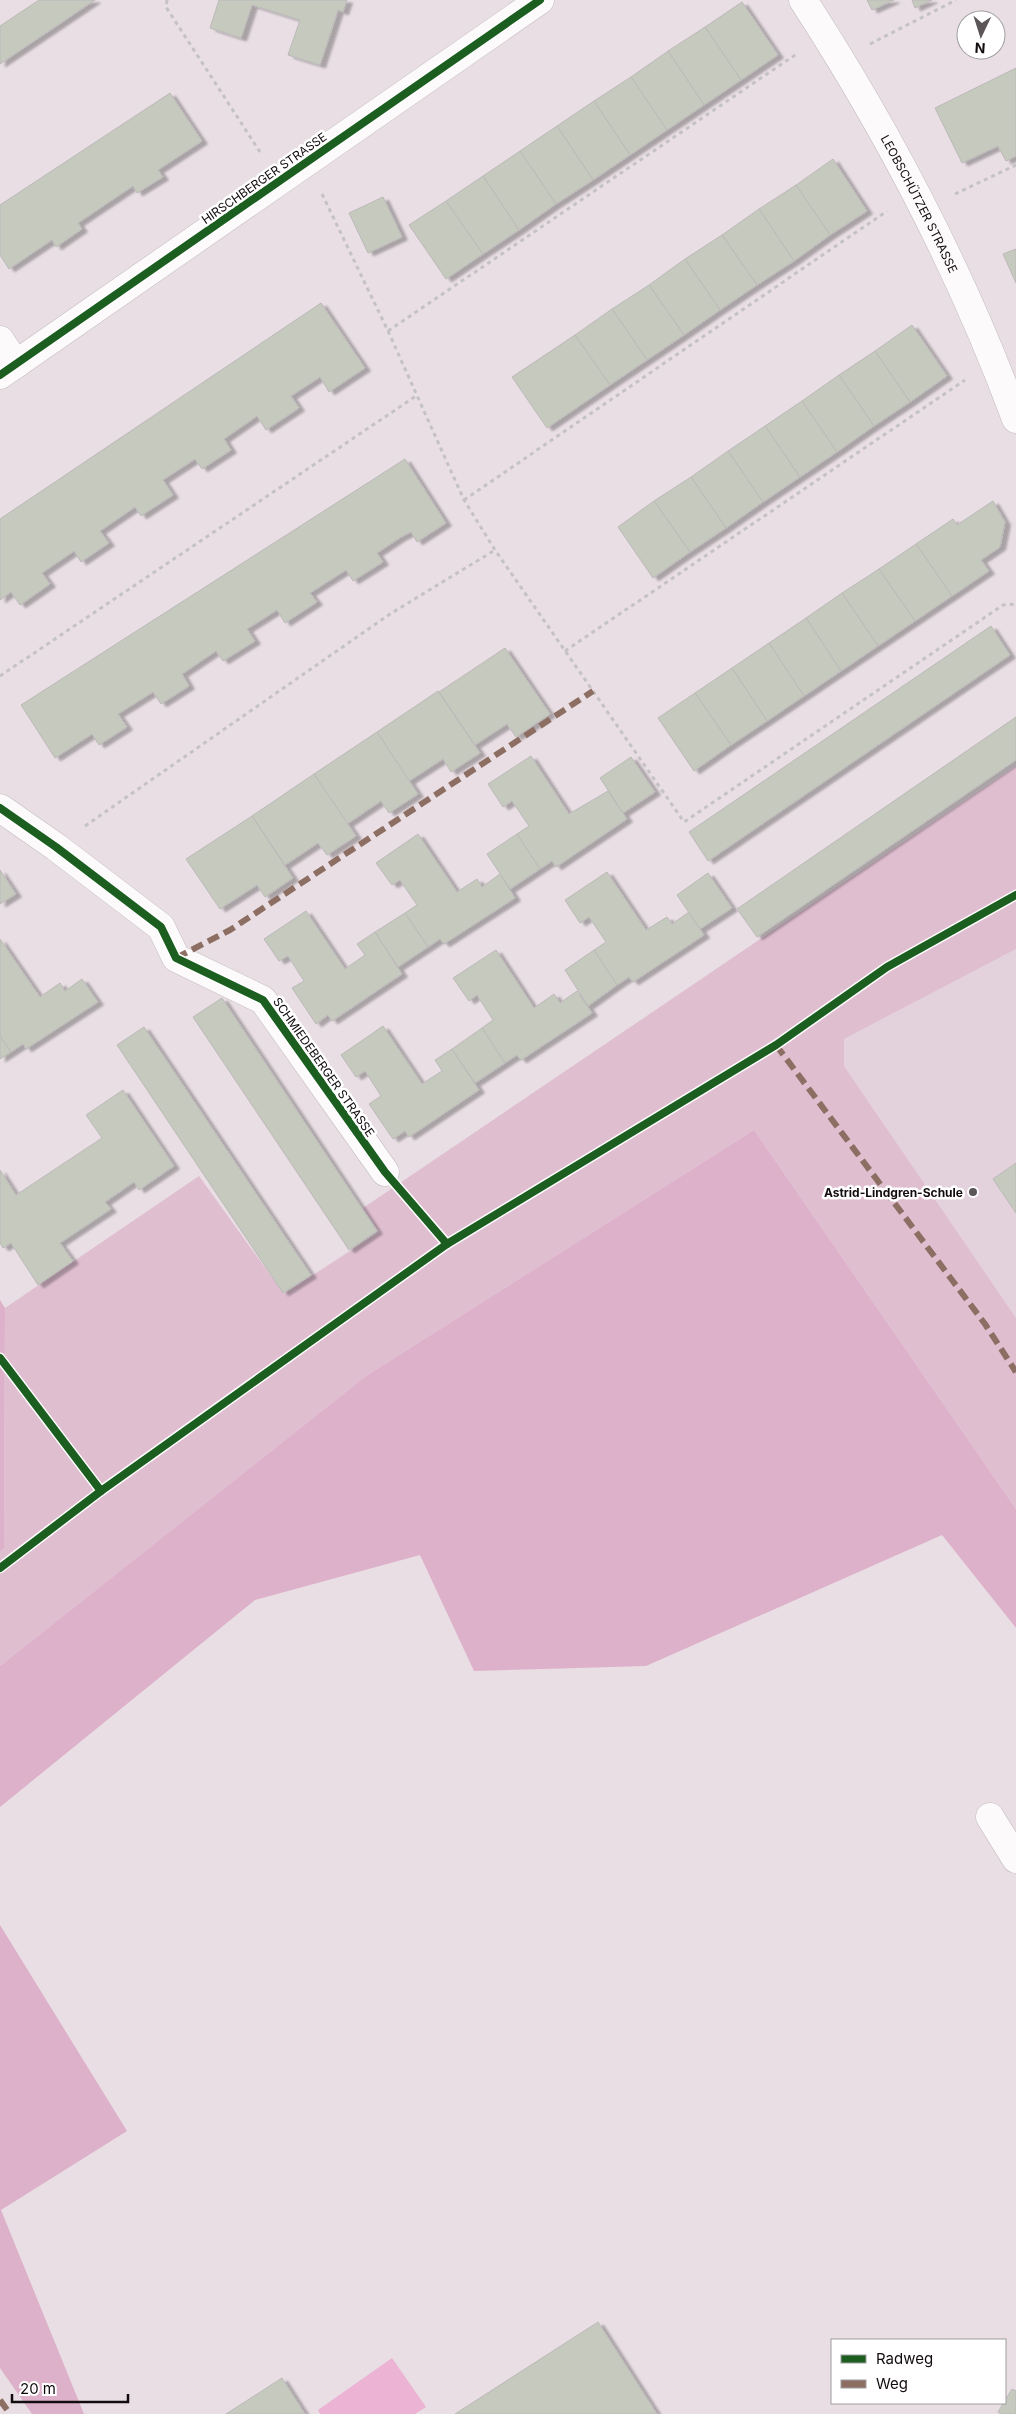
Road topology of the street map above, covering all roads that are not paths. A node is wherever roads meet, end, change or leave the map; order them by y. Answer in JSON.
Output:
{"nodes":[{"id":1,"x":540,"y":0,"type":"edge"},
{"id":2,"x":803,"y":0,"type":"edge"},
{"id":3,"x":0,"y":340,"type":"edge"},
{"id":4,"x":8,"y":369,"type":"edge"},
{"id":5,"x":1016,"y":419,"type":"edge"},
{"id":6,"x":0,"y":808,"type":"edge"},
{"id":7,"x":385,"y":1172,"type":"dead end"},
{"id":8,"x":990,"y":1818,"type":"dead end"},
{"id":9,"x":1016,"y":1860,"type":"edge"}],
"edges":[{"from":1,"to":4,"type":"street","name":"HIRSCHBERGER STRASSE"},
{"from":2,"to":5,"type":"street","name":"LEOBSCHÜTZER STRASSE"},
{"from":3,"to":4,"type":"street"},
{"from":6,"to":7,"type":"street","name":"SCHMIEDEBERGER STRASSE"},
{"from":8,"to":9,"type":"street"}]}
